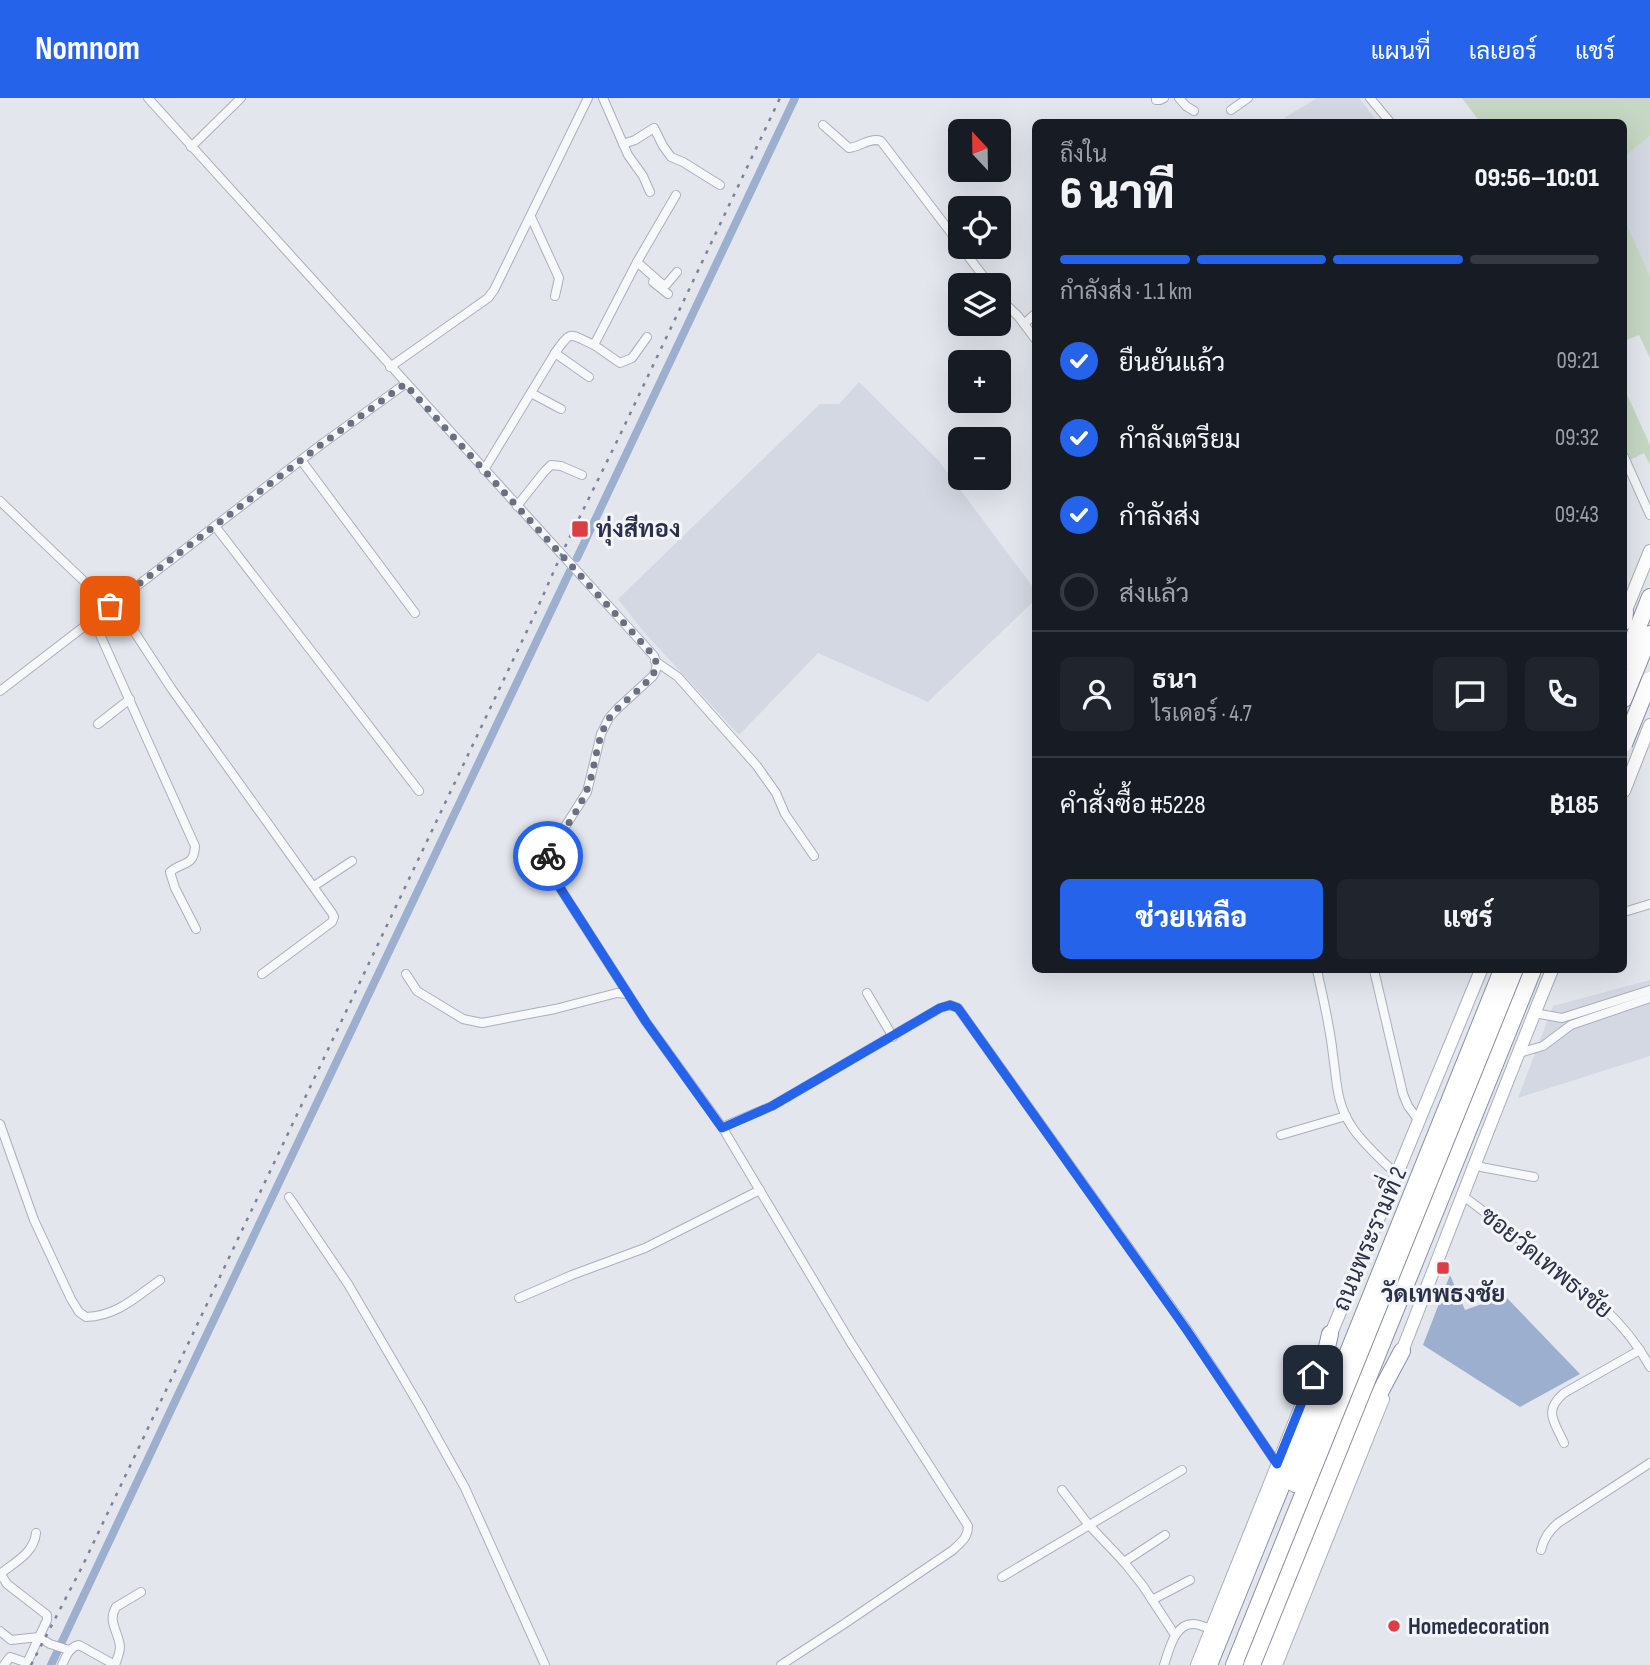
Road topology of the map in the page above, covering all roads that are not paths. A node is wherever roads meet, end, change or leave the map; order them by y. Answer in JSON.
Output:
{"nodes":[{"id":1,"x":148,"y":98,"type":"edge"},
{"id":2,"x":241,"y":98,"type":"edge"},
{"id":3,"x":589,"y":98,"type":"edge"},
{"id":4,"x":603,"y":98,"type":"edge"},
{"id":5,"x":1156,"y":98,"type":"edge"},
{"id":6,"x":1164,"y":98,"type":"edge"},
{"id":7,"x":1179,"y":98,"type":"edge"},
{"id":8,"x":1248,"y":98,"type":"edge"},
{"id":9,"x":1370,"y":98,"type":"edge"},
{"id":10,"x":1231,"y":110,"type":"dead end"},
{"id":11,"x":1194,"y":111,"type":"dead end"},
{"id":12,"x":1388,"y":119,"type":"edge"},
{"id":13,"x":823,"y":125,"type":"dead end"},
{"id":14,"x":623,"y":144,"type":"junction"},
{"id":15,"x":191,"y":147,"type":"junction"},
{"id":16,"x":720,"y":185,"type":"dead end"},
{"id":17,"x":650,"y":192,"type":"dead end"},
{"id":18,"x":676,"y":195,"type":"dead end"},
{"id":19,"x":531,"y":216,"type":"junction"},
{"id":20,"x":948,"y":230,"type":"edge"},
{"id":21,"x":970,"y":259,"type":"edge"},
{"id":22,"x":636,"y":265,"type":"junction"},
{"id":23,"x":677,"y":272,"type":"dead end"},
{"id":24,"x":981,"y":273,"type":"edge"},
{"id":25,"x":668,"y":294,"type":"dead end"},
{"id":26,"x":555,"y":296,"type":"dead end"},
{"id":27,"x":1011,"y":310,"type":"edge"},
{"id":28,"x":1032,"y":317,"type":"edge"},
{"id":29,"x":1024,"y":324,"type":"junction"},
{"id":30,"x":1032,"y":335,"type":"edge"},
{"id":31,"x":647,"y":337,"type":"dead end"},
{"id":32,"x":594,"y":345,"type":"junction"},
{"id":33,"x":555,"y":353,"type":"junction"},
{"id":34,"x":390,"y":367,"type":"junction"},
{"id":35,"x":589,"y":377,"type":"dead end"},
{"id":36,"x":405,"y":384,"type":"junction"},
{"id":37,"x":531,"y":393,"type":"junction"},
{"id":38,"x":561,"y":409,"type":"dead end"},
{"id":39,"x":301,"y":460,"type":"junction"},
{"id":40,"x":1627,"y":464,"type":"edge"},
{"id":41,"x":484,"y":470,"type":"junction"},
{"id":42,"x":582,"y":475,"type":"dead end"},
{"id":43,"x":0,"y":500,"type":"edge"},
{"id":44,"x":517,"y":506,"type":"junction"},
{"id":45,"x":1650,"y":515,"type":"edge"},
{"id":46,"x":215,"y":526,"type":"junction"},
{"id":47,"x":1650,"y":551,"type":"edge"},
{"id":48,"x":1650,"y":597,"type":"edge"},
{"id":49,"x":113,"y":604,"type":"junction"},
{"id":50,"x":1627,"y":608,"type":"edge"},
{"id":51,"x":415,"y":613,"type":"dead end"},
{"id":52,"x":93,"y":619,"type":"junction"},
{"id":53,"x":1650,"y":634,"type":"edge"},
{"id":54,"x":1627,"y":654,"type":"edge"},
{"id":55,"x":655,"y":661,"type":"junction"},
{"id":56,"x":1650,"y":679,"type":"edge"},
{"id":57,"x":0,"y":691,"type":"edge"},
{"id":58,"x":1627,"y":692,"type":"edge"},
{"id":59,"x":1650,"y":696,"type":"edge"},
{"id":60,"x":130,"y":699,"type":"junction"},
{"id":61,"x":98,"y":724,"type":"dead end"},
{"id":62,"x":1650,"y":725,"type":"edge"},
{"id":63,"x":1627,"y":736,"type":"edge"},
{"id":64,"x":1627,"y":736,"type":"edge"},
{"id":65,"x":1627,"y":783,"type":"edge"},
{"id":66,"x":419,"y":791,"type":"dead end"},
{"id":67,"x":814,"y":856,"type":"dead end"},
{"id":68,"x":352,"y":861,"type":"dead end"},
{"id":69,"x":314,"y":886,"type":"junction"},
{"id":70,"x":1650,"y":904,"type":"edge"},
{"id":71,"x":1627,"y":911,"type":"edge"},
{"id":72,"x":196,"y":929,"type":"dead end"},
{"id":73,"x":1318,"y":973,"type":"edge"},
{"id":74,"x":1375,"y":973,"type":"edge"},
{"id":75,"x":1480,"y":973,"type":"edge"},
{"id":76,"x":1501,"y":973,"type":"edge"},
{"id":77,"x":1514,"y":973,"type":"edge"},
{"id":78,"x":1531,"y":973,"type":"edge"},
{"id":79,"x":1531,"y":973,"type":"edge"},
{"id":80,"x":1551,"y":973,"type":"edge"},
{"id":81,"x":262,"y":974,"type":"dead end"},
{"id":82,"x":406,"y":974,"type":"dead end"},
{"id":83,"x":1650,"y":990,"type":"edge"},
{"id":84,"x":867,"y":993,"type":"dead end"},
{"id":85,"x":628,"y":994,"type":"junction"},
{"id":86,"x":1650,"y":998,"type":"edge"},
{"id":87,"x":1534,"y":1013,"type":"junction"},
{"id":88,"x":893,"y":1037,"type":"junction"},
{"id":89,"x":1518,"y":1054,"type":"junction"},
{"id":90,"x":1346,"y":1116,"type":"junction"},
{"id":91,"x":1419,"y":1121,"type":"junction"},
{"id":92,"x":0,"y":1124,"type":"edge"},
{"id":93,"x":722,"y":1128,"type":"junction"},
{"id":94,"x":1281,"y":1135,"type":"dead end"},
{"id":95,"x":1475,"y":1161,"type":"junction"},
{"id":96,"x":1397,"y":1175,"type":"junction"},
{"id":97,"x":1534,"y":1178,"type":"dead end"},
{"id":98,"x":760,"y":1190,"type":"junction"},
{"id":99,"x":1463,"y":1196,"type":"junction"},
{"id":100,"x":289,"y":1197,"type":"dead end"},
{"id":101,"x":160,"y":1280,"type":"dead end"},
{"id":102,"x":519,"y":1298,"type":"dead end"},
{"id":103,"x":1331,"y":1334,"type":"junction"},
{"id":104,"x":1350,"y":1344,"type":"junction"},
{"id":105,"x":1640,"y":1350,"type":"junction"},
{"id":106,"x":1402,"y":1351,"type":"junction"},
{"id":107,"x":1375,"y":1354,"type":"junction"},
{"id":108,"x":1650,"y":1367,"type":"edge"},
{"id":109,"x":1313,"y":1408,"type":"junction"},
{"id":110,"x":1361,"y":1427,"type":"junction"},
{"id":111,"x":1564,"y":1443,"type":"dead end"},
{"id":112,"x":1650,"y":1463,"type":"edge"},
{"id":113,"x":1277,"y":1464,"type":"junction"},
{"id":114,"x":1182,"y":1470,"type":"dead end"},
{"id":115,"x":1062,"y":1490,"type":"dead end"},
{"id":116,"x":1089,"y":1525,"type":"junction"},
{"id":117,"x":36,"y":1533,"type":"dead end"},
{"id":118,"x":1166,"y":1535,"type":"dead end"},
{"id":119,"x":1541,"y":1550,"type":"dead end"},
{"id":120,"x":1124,"y":1562,"type":"junction"},
{"id":121,"x":0,"y":1574,"type":"edge"},
{"id":122,"x":1002,"y":1577,"type":"dead end"},
{"id":123,"x":1190,"y":1580,"type":"dead end"},
{"id":124,"x":8,"y":1584,"type":"junction"},
{"id":125,"x":0,"y":1591,"type":"edge"},
{"id":126,"x":141,"y":1592,"type":"dead end"},
{"id":127,"x":1152,"y":1600,"type":"junction"},
{"id":128,"x":1212,"y":1629,"type":"junction"},
{"id":129,"x":0,"y":1631,"type":"edge"},
{"id":130,"x":1175,"y":1635,"type":"junction"},
{"id":131,"x":39,"y":1637,"type":"junction"},
{"id":132,"x":66,"y":1650,"type":"junction"},
{"id":133,"x":4,"y":1665,"type":"edge"},
{"id":134,"x":62,"y":1665,"type":"edge"},
{"id":135,"x":115,"y":1665,"type":"edge"},
{"id":136,"x":545,"y":1665,"type":"edge"},
{"id":137,"x":781,"y":1665,"type":"edge"},
{"id":138,"x":1164,"y":1665,"type":"edge"},
{"id":139,"x":1197,"y":1665,"type":"edge"},
{"id":140,"x":1209,"y":1665,"type":"edge"},
{"id":141,"x":1222,"y":1665,"type":"edge"},
{"id":142,"x":1234,"y":1665,"type":"edge"},
{"id":143,"x":1250,"y":1665,"type":"edge"},
{"id":144,"x":1266,"y":1665,"type":"edge"},
{"id":145,"x":1276,"y":1665,"type":"edge"}],
"edges":[{"from":1,"to":15,"type":"street"},
{"from":2,"to":15,"type":"street"},
{"from":3,"to":19,"type":"street"},
{"from":4,"to":14,"type":"street"},
{"from":5,"to":6,"type":"street"},
{"from":7,"to":11,"type":"street"},
{"from":8,"to":10,"type":"street"},
{"from":9,"to":12,"type":"street"},
{"from":13,"to":20,"type":"street"},
{"from":14,"to":16,"type":"street"},
{"from":14,"to":17,"type":"street"},
{"from":15,"to":34,"type":"street"},
{"from":18,"to":22,"type":"street"},
{"from":19,"to":26,"type":"street"},
{"from":19,"to":34,"type":"street"},
{"from":21,"to":24,"type":"street"},
{"from":22,"to":23,"type":"street"},
{"from":22,"to":25,"type":"street"},
{"from":22,"to":32,"type":"street"},
{"from":27,"to":29,"type":"street"},
{"from":28,"to":29,"type":"street"},
{"from":29,"to":30,"type":"street"},
{"from":31,"to":32,"type":"street"},
{"from":32,"to":33,"type":"street"},
{"from":33,"to":35,"type":"street"},
{"from":33,"to":37,"type":"street"},
{"from":34,"to":36,"type":"street"},
{"from":36,"to":39,"type":"street"},
{"from":36,"to":41,"type":"street"},
{"from":37,"to":38,"type":"street"},
{"from":37,"to":41,"type":"street"},
{"from":39,"to":46,"type":"street"},
{"from":39,"to":51,"type":"street"},
{"from":40,"to":45,"type":"street"},
{"from":41,"to":44,"type":"street"},
{"from":42,"to":44,"type":"street"},
{"from":43,"to":49,"type":"street"},
{"from":44,"to":55,"type":"street"},
{"from":46,"to":49,"type":"street"},
{"from":46,"to":66,"type":"street"},
{"from":47,"to":50,"type":"main road"},
{"from":48,"to":54,"type":"highway"},
{"from":49,"to":52,"type":"street"},
{"from":49,"to":69,"type":"street"},
{"from":52,"to":57,"type":"street"},
{"from":52,"to":60,"type":"street"},
{"from":53,"to":58,"type":"highway"},
{"from":55,"to":67,"type":"street"},
{"from":55,"to":85,"type":"street"},
{"from":56,"to":63,"type":"highway","bridge":true},
{"from":59,"to":64,"type":"highway"},
{"from":60,"to":61,"type":"street"},
{"from":60,"to":72,"type":"street"},
{"from":62,"to":65,"type":"main road"},
{"from":68,"to":69,"type":"street"},
{"from":69,"to":81,"type":"street"},
{"from":70,"to":71,"type":"street"},
{"from":73,"to":90,"type":"street"},
{"from":74,"to":91,"type":"street"},
{"from":75,"to":91,"type":"main road","name":"ถนนพระรามที่ 2"},
{"from":76,"to":104,"type":"highway","name":"ถนนพระรามที่ 2"},
{"from":77,"to":142,"type":"highway"},
{"from":78,"to":107,"type":"highway","name":"ถนนพระรามที่ 2"},
{"from":79,"to":143,"type":"highway","bridge":true},
{"from":80,"to":87,"type":"main road"},
{"from":82,"to":85,"type":"street"},
{"from":83,"to":87,"type":"street"},
{"from":84,"to":88,"type":"street"},
{"from":85,"to":93,"type":"street"},
{"from":86,"to":89,"type":"street"},
{"from":87,"to":89,"type":"main road"},
{"from":88,"to":93,"type":"street"},
{"from":88,"to":113,"type":"street"},
{"from":89,"to":95,"type":"main road"},
{"from":90,"to":94,"type":"street"},
{"from":90,"to":96,"type":"street"},
{"from":91,"to":96,"type":"main road","name":"ถนนพระรามที่ 2"},
{"from":92,"to":101,"type":"street"},
{"from":93,"to":98,"type":"street"},
{"from":95,"to":97,"type":"street"},
{"from":95,"to":99,"type":"main road"},
{"from":96,"to":103,"type":"main road","name":"ถนนพระรามที่ 2"},
{"from":98,"to":102,"type":"street"},
{"from":98,"to":137,"type":"street"},
{"from":99,"to":105,"type":"street","name":"ซอยวัดเทพธงชัย"},
{"from":99,"to":106,"type":"main road"},
{"from":100,"to":136,"type":"street"},
{"from":103,"to":109,"type":"highway"},
{"from":103,"to":113,"type":"main road","name":"ถนนพระรามที่ 2"},
{"from":104,"to":109,"type":"highway"},
{"from":104,"to":141,"type":"highway","name":"ถนนพระรามที่ 2"},
{"from":105,"to":108,"type":"street","name":"ซอยวัดเทพธงชัย"},
{"from":105,"to":111,"type":"street"},
{"from":106,"to":110,"type":"highway"},
{"from":106,"to":145,"type":"main road"},
{"from":107,"to":110,"type":"highway"},
{"from":107,"to":143,"type":"highway","name":"ถนนพระรามที่ 2"},
{"from":109,"to":140,"type":"highway"},
{"from":110,"to":144,"type":"highway"},
{"from":112,"to":119,"type":"street"},
{"from":113,"to":128,"type":"main road","name":"ถนนพระรามที่ 2"},
{"from":114,"to":116,"type":"street"},
{"from":115,"to":116,"type":"street"},
{"from":116,"to":120,"type":"street"},
{"from":116,"to":122,"type":"street"},
{"from":117,"to":121,"type":"street"},
{"from":118,"to":120,"type":"street"},
{"from":120,"to":127,"type":"street"},
{"from":121,"to":124,"type":"street"},
{"from":123,"to":127,"type":"street"},
{"from":124,"to":125,"type":"street"},
{"from":124,"to":131,"type":"street"},
{"from":126,"to":135,"type":"street"},
{"from":127,"to":130,"type":"street"},
{"from":128,"to":130,"type":"street"},
{"from":128,"to":139,"type":"main road","name":"ถนนพระรามที่ 2"},
{"from":129,"to":131,"type":"street"},
{"from":130,"to":138,"type":"street"},
{"from":131,"to":132,"type":"street"},
{"from":131,"to":133,"type":"street"},
{"from":132,"to":134,"type":"street"},
{"from":132,"to":135,"type":"street"}]}
